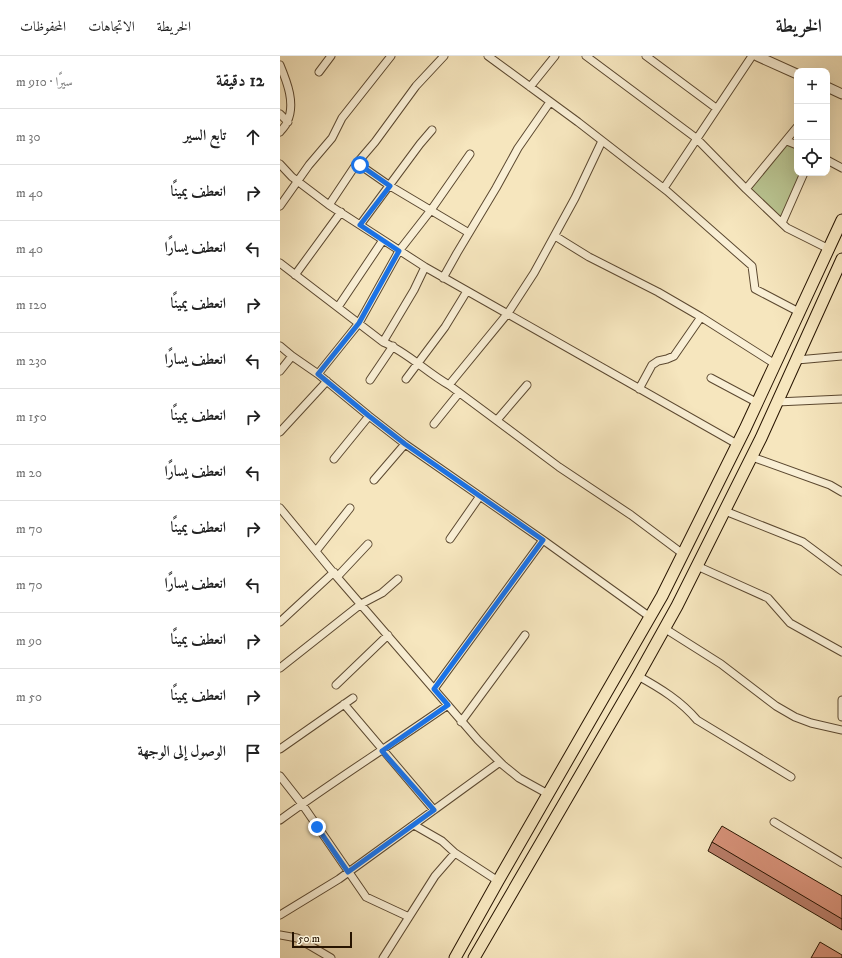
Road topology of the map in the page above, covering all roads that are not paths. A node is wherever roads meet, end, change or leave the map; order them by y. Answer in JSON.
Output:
{"nodes":[{"id":1,"x":331,"y":56,"type":"edge"},
{"id":2,"x":391,"y":56,"type":"edge"},
{"id":3,"x":444,"y":56,"type":"edge"},
{"id":4,"x":488,"y":56,"type":"edge"},
{"id":5,"x":555,"y":56,"type":"edge"},
{"id":6,"x":586,"y":56,"type":"edge"},
{"id":7,"x":646,"y":56,"type":"edge"},
{"id":8,"x":752,"y":56,"type":"edge"},
{"id":9,"x":757,"y":56,"type":"edge"},
{"id":10,"x":280,"y":65,"type":"edge"},
{"id":11,"x":318,"y":72,"type":"dead end"},
{"id":12,"x":794,"y":73,"type":"edge"},
{"id":13,"x":530,"y":87,"type":"junction"},
{"id":14,"x":830,"y":88,"type":"edge"},
{"id":15,"x":842,"y":94,"type":"edge"},
{"id":16,"x":550,"y":102,"type":"junction"},
{"id":17,"x":716,"y":108,"type":"junction"},
{"id":18,"x":280,"y":114,"type":"edge"},
{"id":19,"x":288,"y":122,"type":"junction"},
{"id":20,"x":432,"y":130,"type":"dead end"},
{"id":21,"x":794,"y":131,"type":"edge"},
{"id":22,"x":280,"y":132,"type":"edge"},
{"id":23,"x":696,"y":138,"type":"junction"},
{"id":24,"x":602,"y":141,"type":"junction"},
{"id":25,"x":787,"y":141,"type":"junction"},
{"id":26,"x":794,"y":144,"type":"edge"},
{"id":27,"x":470,"y":154,"type":"dead end"},
{"id":28,"x":830,"y":162,"type":"edge"},
{"id":29,"x":357,"y":163,"type":"junction"},
{"id":30,"x":280,"y":164,"type":"edge"},
{"id":31,"x":842,"y":168,"type":"edge"},
{"id":32,"x":803,"y":176,"type":"edge"},
{"id":33,"x":298,"y":182,"type":"junction"},
{"id":34,"x":390,"y":186,"type":"junction"},
{"id":35,"x":664,"y":188,"type":"junction"},
{"id":36,"x":746,"y":189,"type":"junction"},
{"id":37,"x":329,"y":205,"type":"junction"},
{"id":38,"x":280,"y":206,"type":"edge"},
{"id":39,"x":431,"y":210,"type":"junction"},
{"id":40,"x":341,"y":212,"type":"junction"},
{"id":41,"x":842,"y":220,"type":"edge"},
{"id":42,"x":782,"y":223,"type":"junction"},
{"id":43,"x":360,"y":225,"type":"junction"},
{"id":44,"x":469,"y":233,"type":"junction"},
{"id":45,"x":555,"y":236,"type":"junction"},
{"id":46,"x":383,"y":240,"type":"junction"},
{"id":47,"x":829,"y":249,"type":"junction"},
{"id":48,"x":399,"y":251,"type":"junction"},
{"id":49,"x":842,"y":253,"type":"edge"},
{"id":50,"x":842,"y":259,"type":"edge"},
{"id":51,"x":280,"y":263,"type":"edge"},
{"id":52,"x":425,"y":267,"type":"junction"},
{"id":53,"x":295,"y":275,"type":"junction"},
{"id":54,"x":443,"y":278,"type":"junction"},
{"id":55,"x":467,"y":291,"type":"junction"},
{"id":56,"x":338,"y":307,"type":"junction"},
{"id":57,"x":799,"y":312,"type":"junction"},
{"id":58,"x":508,"y":313,"type":"junction"},
{"id":59,"x":701,"y":317,"type":"junction"},
{"id":60,"x":359,"y":323,"type":"junction"},
{"id":61,"x":383,"y":342,"type":"junction"},
{"id":62,"x":280,"y":346,"type":"edge"},
{"id":63,"x":393,"y":346,"type":"junction"},
{"id":64,"x":781,"y":351,"type":"junction"},
{"id":65,"x":292,"y":356,"type":"junction"},
{"id":66,"x":842,"y":356,"type":"edge"},
{"id":67,"x":797,"y":360,"type":"junction"},
{"id":68,"x":417,"y":364,"type":"junction"},
{"id":69,"x":775,"y":364,"type":"junction"},
{"id":70,"x":280,"y":371,"type":"edge"},
{"id":71,"x":318,"y":374,"type":"junction"},
{"id":72,"x":711,"y":378,"type":"dead end"},
{"id":73,"x":406,"y":379,"type":"dead end"},
{"id":74,"x":370,"y":380,"type":"dead end"},
{"id":75,"x":327,"y":381,"type":"junction"},
{"id":76,"x":449,"y":385,"type":"junction"},
{"id":77,"x":527,"y":385,"type":"dead end"},
{"id":78,"x":639,"y":389,"type":"junction"},
{"id":79,"x":459,"y":393,"type":"junction"},
{"id":80,"x":842,"y":400,"type":"edge"},
{"id":81,"x":756,"y":402,"type":"junction"},
{"id":82,"x":778,"y":402,"type":"junction"},
{"id":83,"x":369,"y":416,"type":"junction"},
{"id":84,"x":497,"y":420,"type":"junction"},
{"id":85,"x":434,"y":424,"type":"dead end"},
{"id":86,"x":280,"y":432,"type":"edge"},
{"id":87,"x":405,"y":444,"type":"junction"},
{"id":88,"x":737,"y":444,"type":"junction"},
{"id":89,"x":752,"y":457,"type":"junction"},
{"id":90,"x":334,"y":459,"type":"dead end"},
{"id":91,"x":374,"y":480,"type":"dead end"},
{"id":92,"x":842,"y":492,"type":"edge"},
{"id":93,"x":480,"y":496,"type":"junction"},
{"id":94,"x":350,"y":508,"type":"dead end"},
{"id":95,"x":725,"y":511,"type":"junction"},
{"id":96,"x":281,"y":512,"type":"edge"},
{"id":97,"x":450,"y":539,"type":"dead end"},
{"id":98,"x":543,"y":540,"type":"junction"},
{"id":99,"x":368,"y":544,"type":"dead end"},
{"id":100,"x":316,"y":551,"type":"junction"},
{"id":101,"x":683,"y":554,"type":"junction"},
{"id":102,"x":697,"y":566,"type":"junction"},
{"id":103,"x":842,"y":571,"type":"edge"},
{"id":104,"x":336,"y":575,"type":"junction"},
{"id":105,"x":398,"y":579,"type":"dead end"},
{"id":106,"x":362,"y":604,"type":"junction"},
{"id":107,"x":650,"y":617,"type":"junction"},
{"id":108,"x":280,"y":622,"type":"edge"},
{"id":109,"x":664,"y":628,"type":"junction"},
{"id":110,"x":388,"y":635,"type":"junction"},
{"id":111,"x":525,"y":635,"type":"dead end"},
{"id":112,"x":842,"y":652,"type":"edge"},
{"id":113,"x":280,"y":668,"type":"edge"},
{"id":114,"x":638,"y":676,"type":"junction"},
{"id":115,"x":336,"y":685,"type":"dead end"},
{"id":116,"x":434,"y":689,"type":"junction"},
{"id":117,"x":353,"y":698,"type":"dead end"},
{"id":118,"x":842,"y":700,"type":"edge"},
{"id":119,"x":344,"y":704,"type":"junction"},
{"id":120,"x":448,"y":705,"type":"junction"},
{"id":121,"x":842,"y":717,"type":"edge"},
{"id":122,"x":461,"y":722,"type":"junction"},
{"id":123,"x":842,"y":730,"type":"edge"},
{"id":124,"x":280,"y":749,"type":"edge"},
{"id":125,"x":382,"y":751,"type":"junction"},
{"id":126,"x":500,"y":762,"type":"junction"},
{"id":127,"x":280,"y":776,"type":"edge"},
{"id":128,"x":791,"y":777,"type":"dead end"},
{"id":129,"x":548,"y":794,"type":"junction"},
{"id":130,"x":302,"y":804,"type":"junction"},
{"id":131,"x":434,"y":810,"type":"junction"},
{"id":132,"x":280,"y":820,"type":"edge"},
{"id":133,"x":774,"y":822,"type":"dead end"},
{"id":134,"x":414,"y":825,"type":"junction"},
{"id":135,"x":455,"y":853,"type":"junction"},
{"id":136,"x":842,"y":863,"type":"edge"},
{"id":137,"x":348,"y":872,"type":"junction"},
{"id":138,"x":498,"y":881,"type":"junction"},
{"id":139,"x":280,"y":915,"type":"edge"},
{"id":140,"x":409,"y":917,"type":"junction"},
{"id":141,"x":280,"y":935,"type":"edge"},
{"id":142,"x":331,"y":958,"type":"edge"},
{"id":143,"x":383,"y":958,"type":"edge"},
{"id":144,"x":455,"y":958,"type":"edge"},
{"id":145,"x":474,"y":958,"type":"edge"}],
"edges":[{"from":1,"to":11,"type":"street"},
{"from":2,"to":33,"type":"street"},
{"from":3,"to":29,"type":"street"},
{"from":4,"to":13,"type":"street"},
{"from":5,"to":13,"type":"street"},
{"from":6,"to":23,"type":"street"},
{"from":7,"to":17,"type":"street"},
{"from":8,"to":17,"type":"street"},
{"from":9,"to":12,"type":"street"},
{"from":10,"to":19,"type":"street"},
{"from":13,"to":16,"type":"street"},
{"from":14,"to":15,"type":"street"},
{"from":16,"to":24,"type":"street"},
{"from":16,"to":44,"type":"street"},
{"from":17,"to":23,"type":"street"},
{"from":18,"to":19,"type":"street"},
{"from":19,"to":22,"type":"street"},
{"from":20,"to":34,"type":"street"},
{"from":21,"to":25,"type":"street"},
{"from":23,"to":35,"type":"street"},
{"from":23,"to":36,"type":"street"},
{"from":24,"to":35,"type":"street"},
{"from":24,"to":45,"type":"street"},
{"from":25,"to":26,"type":"street"},
{"from":25,"to":36,"type":"street"},
{"from":27,"to":39,"type":"street"},
{"from":28,"to":31,"type":"street"},
{"from":29,"to":34,"type":"street"},
{"from":29,"to":37,"type":"street"},
{"from":30,"to":33,"type":"street"},
{"from":32,"to":42,"type":"street"},
{"from":33,"to":37,"type":"street"},
{"from":33,"to":38,"type":"street"},
{"from":34,"to":39,"type":"street"},
{"from":34,"to":43,"type":"street"},
{"from":35,"to":57,"type":"street"},
{"from":36,"to":42,"type":"street"},
{"from":37,"to":40,"type":"street"},
{"from":39,"to":44,"type":"street"},
{"from":39,"to":48,"type":"street"},
{"from":40,"to":43,"type":"street"},
{"from":40,"to":53,"type":"street"},
{"from":41,"to":47,"type":"main road"},
{"from":42,"to":47,"type":"street"},
{"from":43,"to":46,"type":"street"},
{"from":44,"to":54,"type":"street"},
{"from":45,"to":58,"type":"street"},
{"from":45,"to":59,"type":"street"},
{"from":46,"to":48,"type":"street"},
{"from":46,"to":56,"type":"street"},
{"from":47,"to":49,"type":"main road"},
{"from":47,"to":57,"type":"main road"},
{"from":48,"to":52,"type":"street"},
{"from":48,"to":60,"type":"street"},
{"from":50,"to":67,"type":"main road"},
{"from":51,"to":53,"type":"street"},
{"from":52,"to":54,"type":"street"},
{"from":52,"to":61,"type":"street"},
{"from":53,"to":56,"type":"street"},
{"from":54,"to":55,"type":"street"},
{"from":55,"to":58,"type":"street"},
{"from":55,"to":68,"type":"street"},
{"from":56,"to":60,"type":"street"},
{"from":57,"to":64,"type":"main road"},
{"from":58,"to":76,"type":"street"},
{"from":58,"to":78,"type":"street"},
{"from":59,"to":69,"type":"street"},
{"from":59,"to":78,"type":"street"},
{"from":60,"to":61,"type":"street"},
{"from":60,"to":71,"type":"street"},
{"from":61,"to":63,"type":"street"},
{"from":62,"to":65,"type":"street"},
{"from":63,"to":68,"type":"street"},
{"from":63,"to":74,"type":"street"},
{"from":64,"to":67,"type":"main road"},
{"from":64,"to":69,"type":"main road"},
{"from":65,"to":70,"type":"street"},
{"from":65,"to":71,"type":"street"},
{"from":66,"to":67,"type":"street"},
{"from":67,"to":82,"type":"main road"},
{"from":68,"to":73,"type":"street"},
{"from":68,"to":76,"type":"street"},
{"from":69,"to":81,"type":"main road"},
{"from":71,"to":75,"type":"street"},
{"from":72,"to":81,"type":"street"},
{"from":75,"to":83,"type":"street"},
{"from":75,"to":86,"type":"street"},
{"from":76,"to":79,"type":"street"},
{"from":77,"to":84,"type":"street"},
{"from":78,"to":88,"type":"street"},
{"from":79,"to":84,"type":"street"},
{"from":79,"to":85,"type":"street"},
{"from":80,"to":82,"type":"street"},
{"from":81,"to":88,"type":"main road"},
{"from":82,"to":89,"type":"main road"},
{"from":83,"to":87,"type":"street"},
{"from":83,"to":90,"type":"street"},
{"from":84,"to":101,"type":"street"},
{"from":87,"to":91,"type":"street"},
{"from":87,"to":93,"type":"street"},
{"from":88,"to":101,"type":"main road"},
{"from":89,"to":92,"type":"street"},
{"from":89,"to":95,"type":"main road"},
{"from":93,"to":97,"type":"street"},
{"from":93,"to":98,"type":"street"},
{"from":94,"to":100,"type":"street"},
{"from":95,"to":102,"type":"main road"},
{"from":95,"to":103,"type":"street"},
{"from":96,"to":100,"type":"street"},
{"from":98,"to":107,"type":"street"},
{"from":98,"to":116,"type":"street"},
{"from":99,"to":104,"type":"street"},
{"from":100,"to":104,"type":"street"},
{"from":101,"to":107,"type":"main road"},
{"from":102,"to":109,"type":"main road"},
{"from":102,"to":112,"type":"street"},
{"from":104,"to":106,"type":"street"},
{"from":104,"to":108,"type":"street"},
{"from":105,"to":106,"type":"street"},
{"from":106,"to":110,"type":"street"},
{"from":106,"to":113,"type":"street"},
{"from":107,"to":129,"type":"main road"},
{"from":109,"to":114,"type":"main road"},
{"from":109,"to":123,"type":"street"},
{"from":110,"to":115,"type":"street"},
{"from":110,"to":116,"type":"street"},
{"from":111,"to":122,"type":"street"},
{"from":114,"to":128,"type":"street"},
{"from":114,"to":145,"type":"main road"},
{"from":116,"to":120,"type":"street"},
{"from":117,"to":119,"type":"street"},
{"from":118,"to":121,"type":"street"},
{"from":119,"to":124,"type":"street"},
{"from":119,"to":125,"type":"street"},
{"from":120,"to":122,"type":"street"},
{"from":120,"to":125,"type":"street"},
{"from":122,"to":126,"type":"street"},
{"from":125,"to":130,"type":"street"},
{"from":125,"to":131,"type":"street"},
{"from":126,"to":129,"type":"street"},
{"from":126,"to":131,"type":"street"},
{"from":127,"to":130,"type":"street"},
{"from":129,"to":138,"type":"main road"},
{"from":130,"to":132,"type":"street"},
{"from":130,"to":137,"type":"street"},
{"from":131,"to":134,"type":"street"},
{"from":133,"to":136,"type":"street"},
{"from":134,"to":135,"type":"street"},
{"from":134,"to":137,"type":"street"},
{"from":135,"to":138,"type":"street"},
{"from":135,"to":140,"type":"street"},
{"from":137,"to":139,"type":"street"},
{"from":137,"to":140,"type":"street"},
{"from":138,"to":144,"type":"main road"},
{"from":140,"to":143,"type":"street"},
{"from":141,"to":142,"type":"street"}]}
